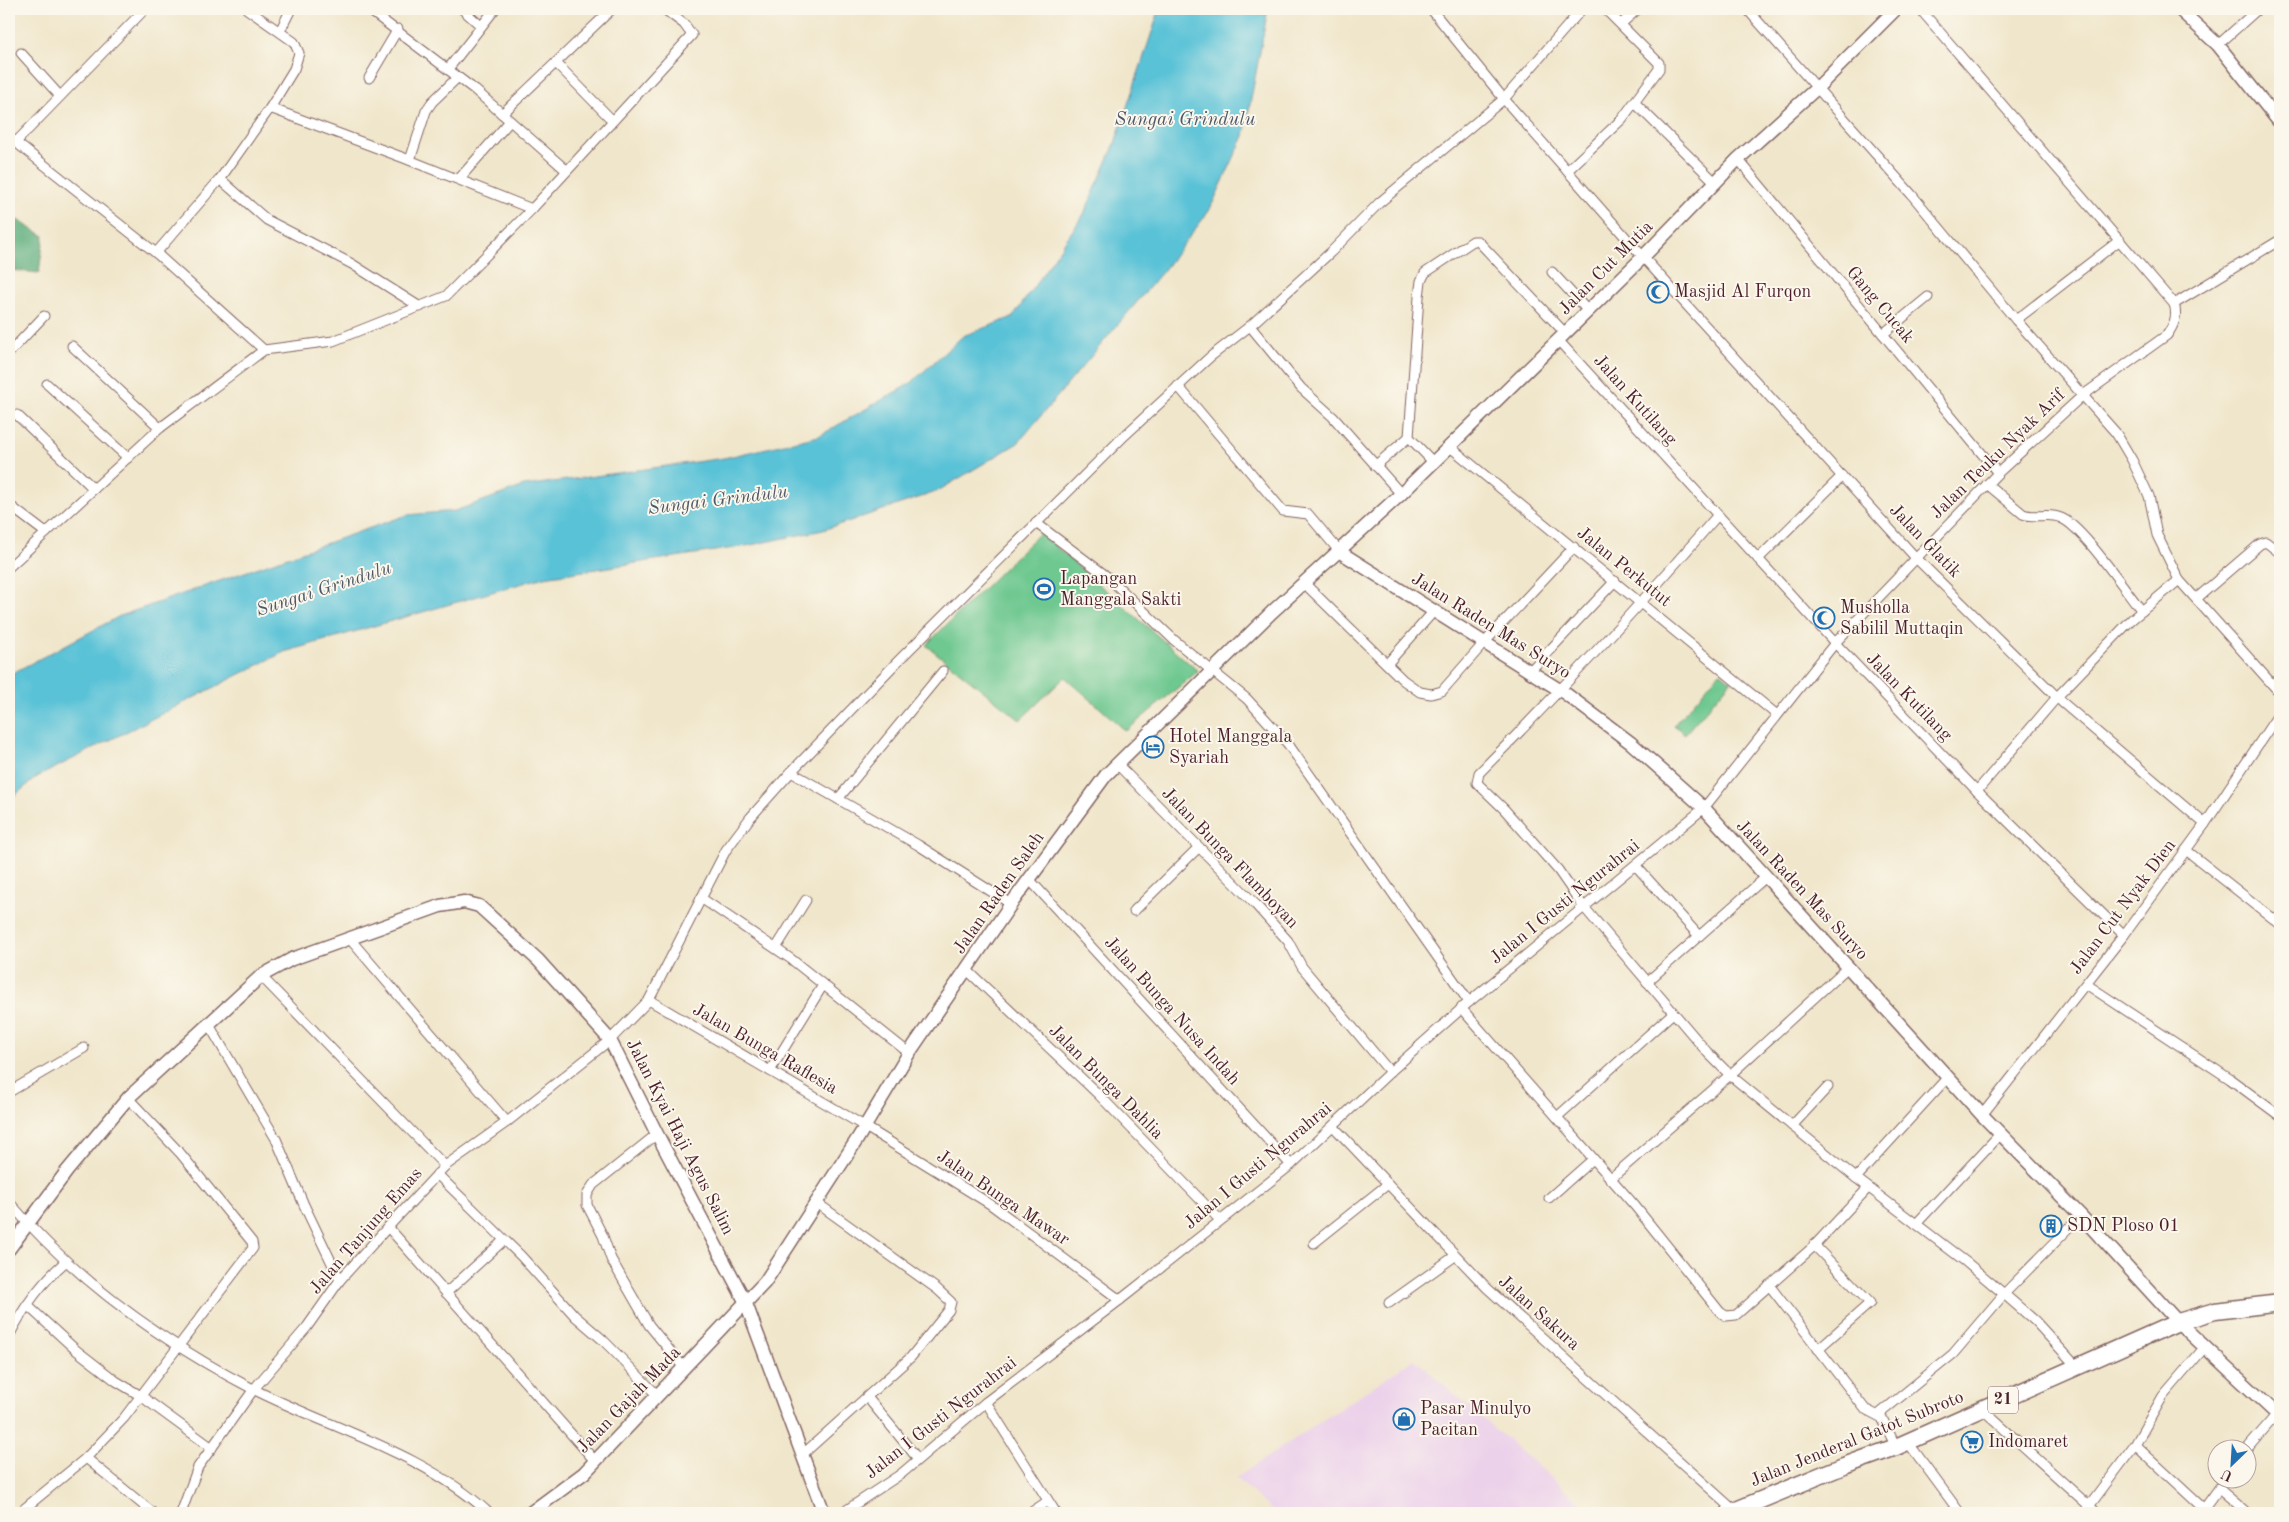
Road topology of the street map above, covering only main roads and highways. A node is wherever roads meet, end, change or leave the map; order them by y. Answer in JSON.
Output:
{"nodes":[{"id":1,"x":2280,"y":1303,"type":"edge"},
{"id":2,"x":1732,"y":1512,"type":"edge"}],
"edges":[{"from":1,"to":2,"type":"highway","name":"Jalan Jenderal Gatot Subroto","number":"21"}]}
